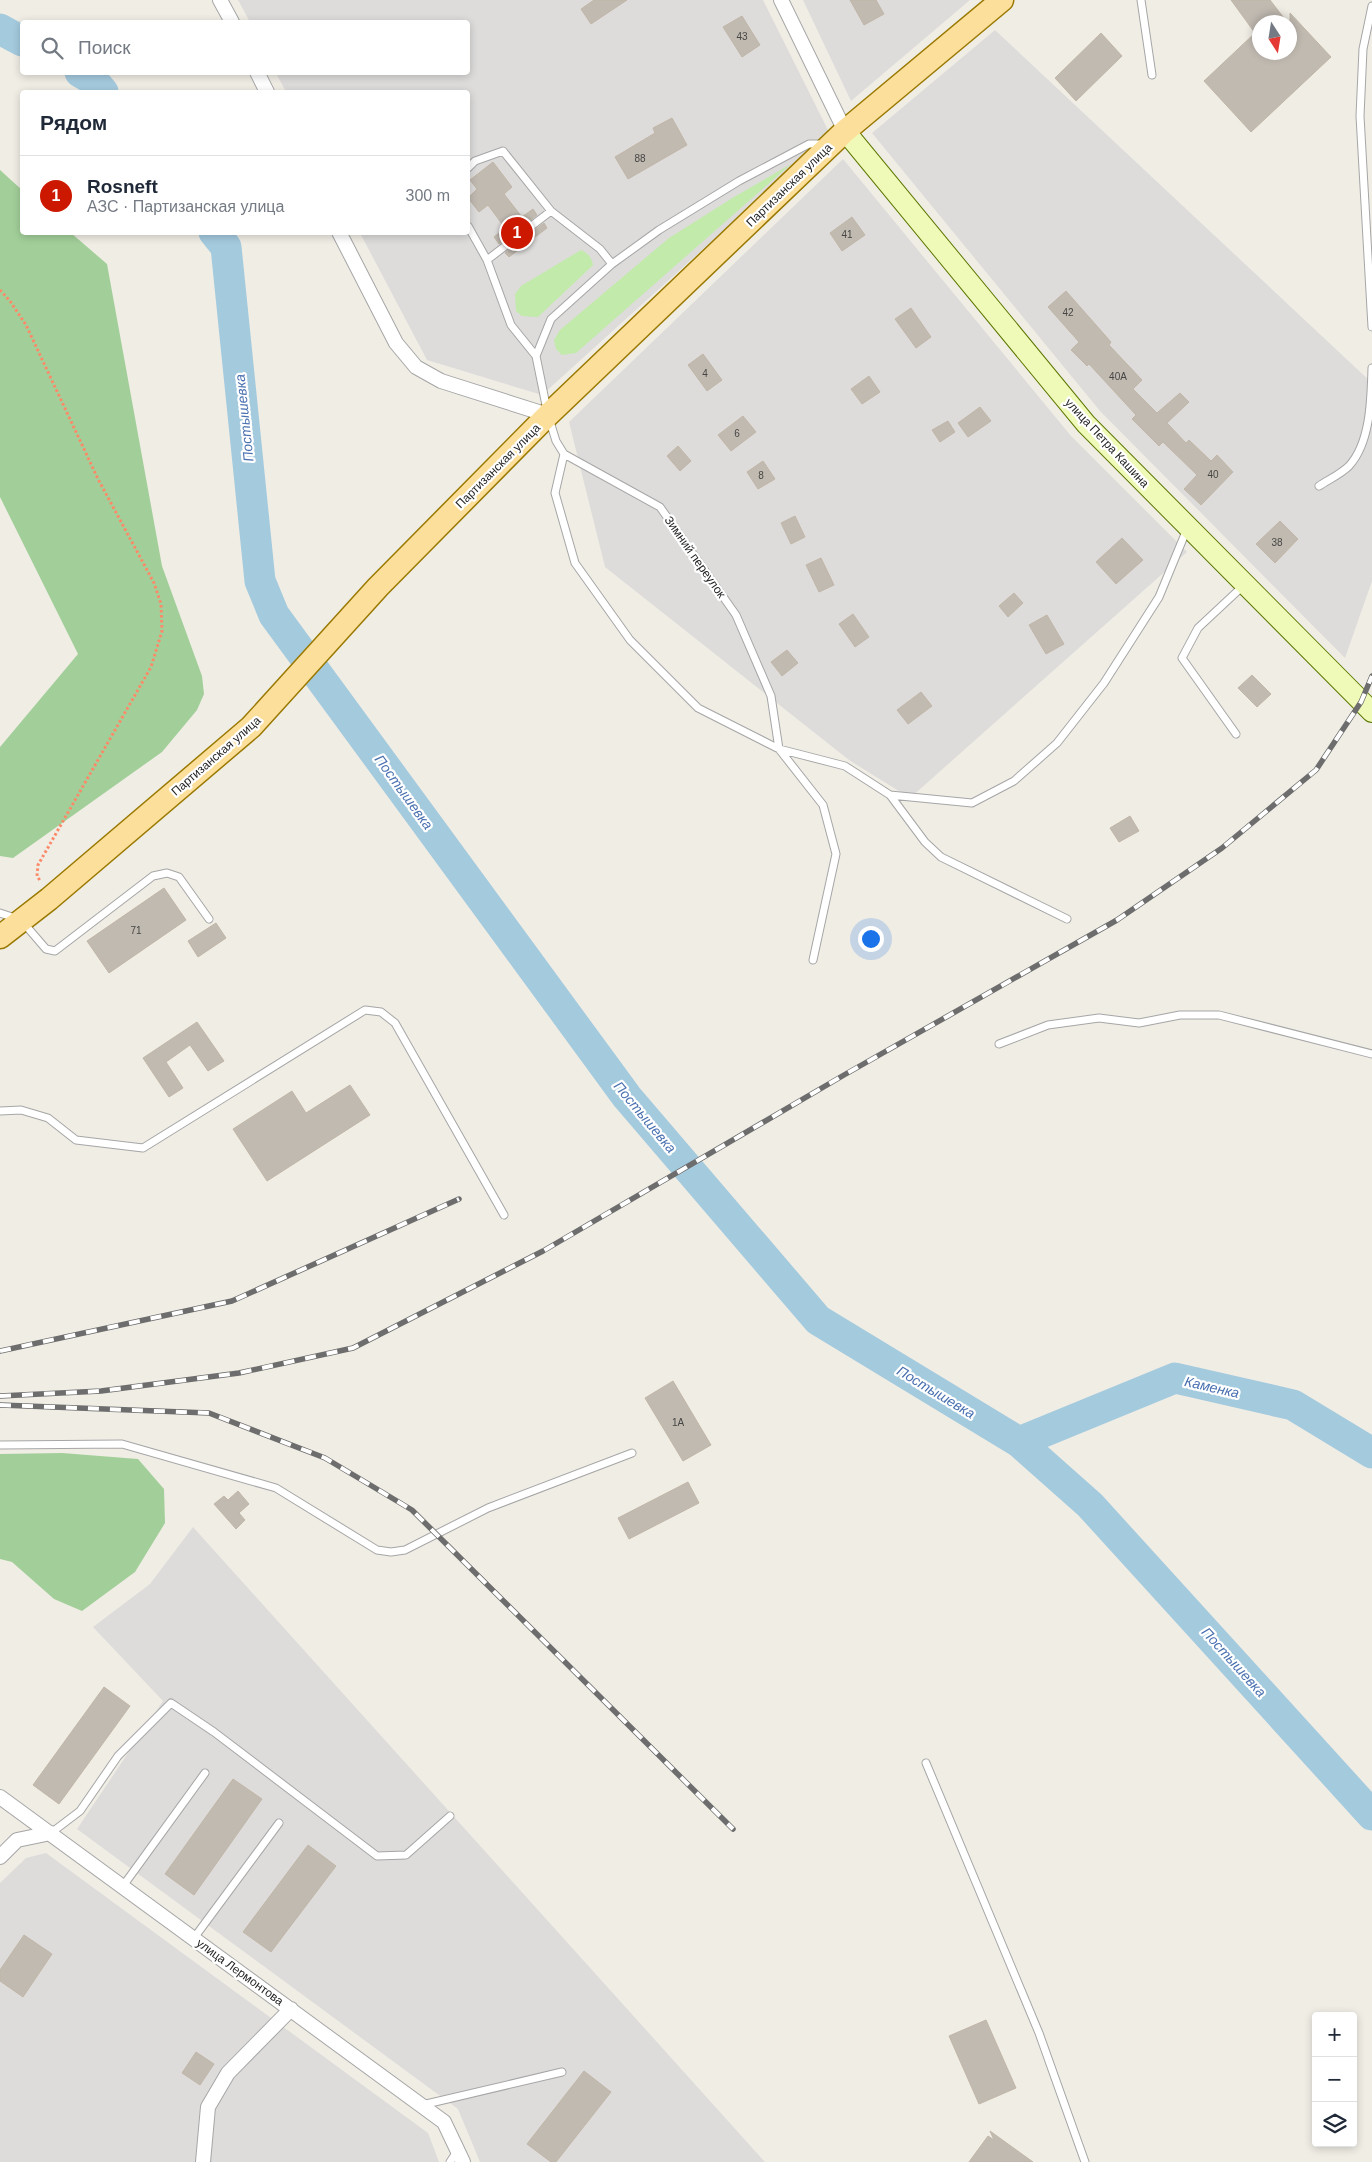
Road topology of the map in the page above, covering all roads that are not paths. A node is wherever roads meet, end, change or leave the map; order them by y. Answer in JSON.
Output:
{"nodes":[{"id":1,"x":220,"y":0,"type":"edge"},
{"id":2,"x":781,"y":0,"type":"edge"},
{"id":3,"x":1002,"y":0,"type":"edge"},
{"id":4,"x":1142,"y":0,"type":"edge"},
{"id":5,"x":1372,"y":6,"type":"edge"},
{"id":6,"x":231,"y":20,"type":"edge"},
{"id":7,"x":258,"y":75,"type":"edge"},
{"id":8,"x":1152,"y":75,"type":"dead end"},
{"id":9,"x":266,"y":90,"type":"edge"},
{"id":10,"x":838,"y":138,"type":"junction"},
{"id":11,"x":470,"y":166,"type":"edge"},
{"id":12,"x":551,"y":211,"type":"junction"},
{"id":13,"x":470,"y":230,"type":"edge"},
{"id":14,"x":341,"y":235,"type":"edge"},
{"id":15,"x":487,"y":260,"type":"junction"},
{"id":16,"x":612,"y":264,"type":"junction"},
{"id":17,"x":1372,"y":327,"type":"edge"},
{"id":18,"x":536,"y":356,"type":"junction"},
{"id":19,"x":1372,"y":368,"type":"edge"},
{"id":20,"x":548,"y":415,"type":"junction"},
{"id":21,"x":564,"y":454,"type":"junction"},
{"id":22,"x":1319,"y":486,"type":"dead end"},
{"id":23,"x":1188,"y":526,"type":"junction"},
{"id":24,"x":1246,"y":584,"type":"junction"},
{"id":25,"x":1372,"y":712,"type":"edge"},
{"id":26,"x":1236,"y":734,"type":"dead end"},
{"id":27,"x":779,"y":749,"type":"junction"},
{"id":28,"x":890,"y":795,"type":"junction"},
{"id":29,"x":10,"y":916,"type":"edge"},
{"id":30,"x":209,"y":919,"type":"dead end"},
{"id":31,"x":1067,"y":919,"type":"dead end"},
{"id":32,"x":0,"y":937,"type":"edge"},
{"id":33,"x":813,"y":960,"type":"dead end"},
{"id":34,"x":999,"y":1044,"type":"dead end"},
{"id":35,"x":1372,"y":1054,"type":"edge"},
{"id":36,"x":0,"y":1110,"type":"edge"},
{"id":37,"x":504,"y":1215,"type":"dead end"},
{"id":38,"x":0,"y":1445,"type":"edge"},
{"id":39,"x":632,"y":1453,"type":"dead end"},
{"id":40,"x":926,"y":1763,"type":"dead end"},
{"id":41,"x":205,"y":1773,"type":"dead end"},
{"id":42,"x":0,"y":1797,"type":"edge"},
{"id":43,"x":450,"y":1816,"type":"dead end"},
{"id":44,"x":279,"y":1823,"type":"dead end"},
{"id":45,"x":51,"y":1833,"type":"junction"},
{"id":46,"x":0,"y":1857,"type":"edge"},
{"id":47,"x":123,"y":1886,"type":"junction"},
{"id":48,"x":194,"y":1938,"type":"junction"},
{"id":49,"x":291,"y":2009,"type":"junction"},
{"id":50,"x":562,"y":2072,"type":"dead end"},
{"id":51,"x":422,"y":2105,"type":"junction"},
{"id":52,"x":461,"y":2156,"type":"edge"},
{"id":53,"x":203,"y":2162,"type":"edge"},
{"id":54,"x":450,"y":2162,"type":"edge"},
{"id":55,"x":1086,"y":2162,"type":"edge"}],
"edges":[{"from":1,"to":6,"type":"street"},
{"from":2,"to":10,"type":"street"},
{"from":3,"to":10,"type":"main road","name":"Партизанская улица"},
{"from":4,"to":8,"type":"lane"},
{"from":5,"to":17,"type":"lane"},
{"from":7,"to":9,"type":"street"},
{"from":10,"to":16,"type":"lane"},
{"from":10,"to":20,"type":"main road","name":"Партизанская улица"},
{"from":10,"to":23,"type":"main road","name":"улица Петра Кашина"},
{"from":11,"to":12,"type":"lane"},
{"from":12,"to":15,"type":"lane"},
{"from":12,"to":16,"type":"lane"},
{"from":13,"to":15,"type":"lane"},
{"from":14,"to":20,"type":"street"},
{"from":15,"to":18,"type":"lane"},
{"from":16,"to":18,"type":"lane"},
{"from":18,"to":20,"type":"lane"},
{"from":19,"to":22,"type":"lane"},
{"from":20,"to":21,"type":"lane"},
{"from":20,"to":29,"type":"main road","name":"Партизанская улица"},
{"from":21,"to":27,"type":"lane","name":"Зимний переулок"},
{"from":21,"to":27,"type":"lane"},
{"from":23,"to":24,"type":"main road","name":"улица Петра Кашина"},
{"from":23,"to":28,"type":"lane"},
{"from":24,"to":25,"type":"main road","name":"улица Петра Кашина"},
{"from":24,"to":26,"type":"lane"},
{"from":27,"to":28,"type":"lane"},
{"from":27,"to":33,"type":"lane"},
{"from":28,"to":31,"type":"lane"},
{"from":29,"to":30,"type":"lane"},
{"from":29,"to":32,"type":"main road","name":"Партизанская улица"},
{"from":34,"to":35,"type":"lane"},
{"from":36,"to":37,"type":"lane"},
{"from":38,"to":39,"type":"lane"},
{"from":40,"to":55,"type":"lane"},
{"from":41,"to":47,"type":"lane"},
{"from":42,"to":45,"type":"street","name":"улица Лермонтова"},
{"from":43,"to":45,"type":"lane"},
{"from":44,"to":48,"type":"lane"},
{"from":45,"to":46,"type":"street"},
{"from":45,"to":47,"type":"street","name":"улица Лермонтова"},
{"from":47,"to":48,"type":"street","name":"улица Лермонтова"},
{"from":48,"to":49,"type":"street","name":"улица Лермонтова"},
{"from":49,"to":51,"type":"street","name":"улица Лермонтова"},
{"from":49,"to":53,"type":"street"},
{"from":50,"to":51,"type":"lane"},
{"from":51,"to":52,"type":"street","name":"улица Лермонтова"},
{"from":52,"to":54,"type":"lane"}]}
